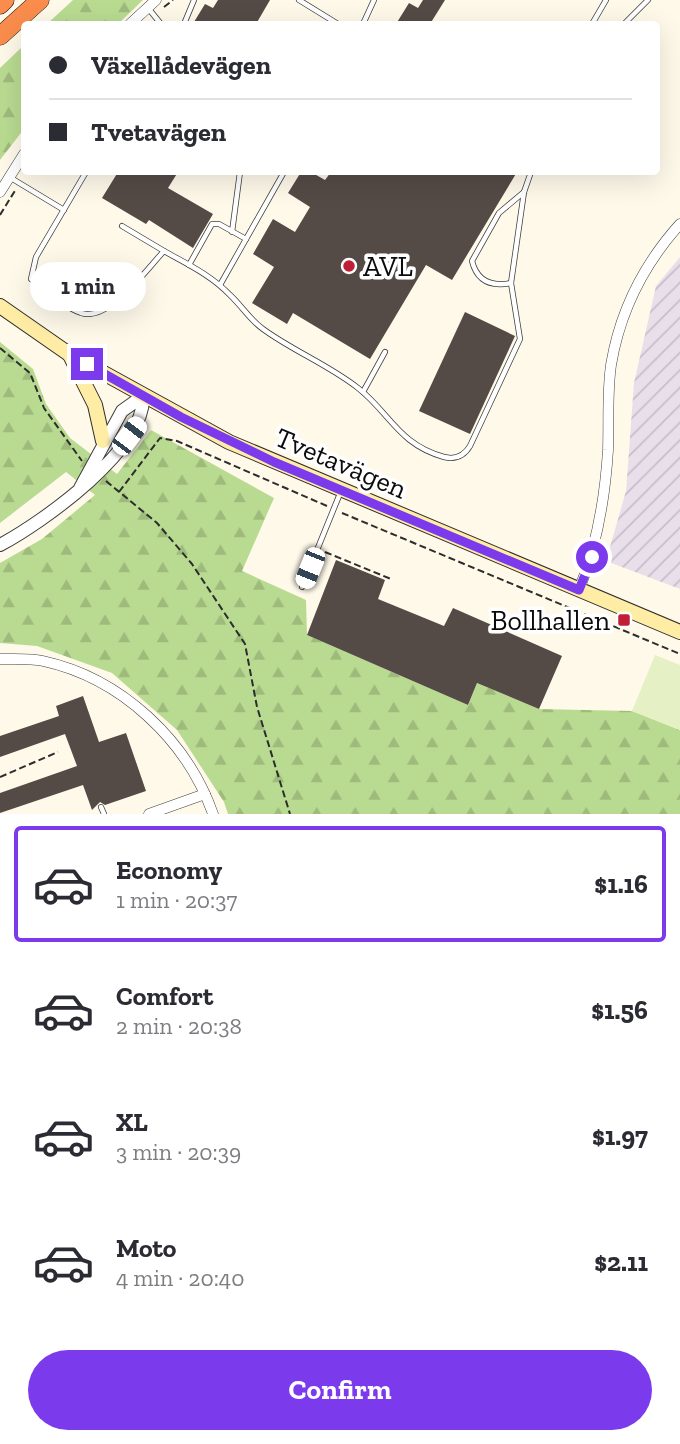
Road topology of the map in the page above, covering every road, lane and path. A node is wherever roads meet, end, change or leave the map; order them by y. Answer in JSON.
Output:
{"nodes":[{"id":1,"x":5,"y":0,"type":"edge"},
{"id":2,"x":40,"y":0,"type":"edge"},
{"id":3,"x":156,"y":0,"type":"edge"},
{"id":4,"x":194,"y":0,"type":"edge"},
{"id":5,"x":299,"y":0,"type":"edge"},
{"id":6,"x":606,"y":0,"type":"edge"},
{"id":7,"x":648,"y":0,"type":"edge"},
{"id":8,"x":372,"y":1,"type":"edge"},
{"id":9,"x":0,"y":5,"type":"edge"},
{"id":10,"x":148,"y":8,"type":"junction"},
{"id":11,"x":133,"y":21,"type":"edge"},
{"id":12,"x":159,"y":21,"type":"edge"},
{"id":13,"x":185,"y":21,"type":"edge"},
{"id":14,"x":333,"y":21,"type":"edge"},
{"id":15,"x":364,"y":21,"type":"edge"},
{"id":16,"x":594,"y":21,"type":"edge"},
{"id":17,"x":627,"y":21,"type":"edge"},
{"id":18,"x":0,"y":36,"type":"edge"},
{"id":19,"x":21,"y":163,"type":"edge"},
{"id":20,"x":84,"y":175,"type":"edge"},
{"id":21,"x":240,"y":175,"type":"edge"},
{"id":22,"x":282,"y":175,"type":"edge"},
{"id":23,"x":530,"y":175,"type":"edge"},
{"id":24,"x":15,"y":180,"type":"junction"},
{"id":25,"x":0,"y":192,"type":"edge"},
{"id":26,"x":524,"y":192,"type":"junction"},
{"id":27,"x":64,"y":210,"type":"junction"},
{"id":28,"x":0,"y":215,"type":"edge"},
{"id":29,"x":680,"y":224,"type":"edge"},
{"id":30,"x":122,"y":226,"type":"dead end"},
{"id":31,"x":232,"y":232,"type":"junction"},
{"id":32,"x":246,"y":239,"type":"junction"},
{"id":33,"x":164,"y":251,"type":"junction"},
{"id":34,"x":189,"y":265,"type":"junction"},
{"id":35,"x":511,"y":283,"type":"junction"},
{"id":36,"x":220,"y":285,"type":"junction"},
{"id":37,"x":0,"y":306,"type":"edge"},
{"id":38,"x":0,"y":348,"type":"edge"},
{"id":39,"x":385,"y":352,"type":"dead end"},
{"id":40,"x":69,"y":354,"type":"junction"},
{"id":41,"x":363,"y":392,"type":"junction"},
{"id":42,"x":143,"y":396,"type":"junction"},
{"id":43,"x":103,"y":441,"type":"junction"},
{"id":44,"x":84,"y":463,"type":"dead end"},
{"id":45,"x":105,"y":480,"type":"dead end"},
{"id":46,"x":80,"y":488,"type":"junction"},
{"id":47,"x":342,"y":491,"type":"junction"},
{"id":48,"x":119,"y":492,"type":"junction"},
{"id":49,"x":334,"y":510,"type":"junction"},
{"id":50,"x":0,"y":545,"type":"edge"},
{"id":51,"x":318,"y":549,"type":"junction"},
{"id":52,"x":391,"y":579,"type":"dead end"},
{"id":53,"x":302,"y":587,"type":"dead end"},
{"id":54,"x":579,"y":590,"type":"junction"},
{"id":55,"x":680,"y":632,"type":"edge"},
{"id":56,"x":680,"y":654,"type":"edge"},
{"id":57,"x":0,"y":659,"type":"edge"},
{"id":58,"x":58,"y":752,"type":"dead end"},
{"id":59,"x":0,"y":778,"type":"edge"},
{"id":60,"x":205,"y":794,"type":"junction"},
{"id":61,"x":101,"y":807,"type":"dead end"},
{"id":62,"x":104,"y":814,"type":"edge"},
{"id":63,"x":149,"y":814,"type":"edge"},
{"id":64,"x":213,"y":814,"type":"edge"},
{"id":65,"x":290,"y":814,"type":"edge"}],
"edges":[{"from":1,"to":9,"type":"highway"},
{"from":2,"to":18,"type":"highway"},
{"from":3,"to":10,"type":"street"},
{"from":4,"to":13,"type":"lane"},
{"from":5,"to":14,"type":"lane"},
{"from":6,"to":16,"type":"lane"},
{"from":7,"to":17,"type":"lane"},
{"from":8,"to":15,"type":"lane"},
{"from":10,"to":11,"type":"street"},
{"from":10,"to":12,"type":"lane"},
{"from":19,"to":24,"type":"street"},
{"from":20,"to":27,"type":"lane"},
{"from":21,"to":31,"type":"lane"},
{"from":22,"to":32,"type":"lane"},
{"from":23,"to":26,"type":"lane"},
{"from":24,"to":25,"type":"street"},
{"from":24,"to":27,"type":"lane"},
{"from":24,"to":28,"type":"path"},
{"from":26,"to":35,"type":"lane"},
{"from":26,"to":35,"type":"lane"},
{"from":27,"to":33,"type":"lane"},
{"from":29,"to":54,"type":"street"},
{"from":30,"to":33,"type":"lane"},
{"from":31,"to":32,"type":"lane"},
{"from":31,"to":34,"type":"lane"},
{"from":32,"to":36,"type":"lane"},
{"from":33,"to":34,"type":"lane"},
{"from":34,"to":36,"type":"lane"},
{"from":35,"to":41,"type":"lane"},
{"from":36,"to":41,"type":"lane"},
{"from":37,"to":40,"type":"main road","name":"Tvetavägen"},
{"from":38,"to":44,"type":"path"},
{"from":39,"to":41,"type":"lane"},
{"from":40,"to":42,"type":"main road","name":"Tvetavägen"},
{"from":40,"to":43,"type":"main road"},
{"from":42,"to":43,"type":"street"},
{"from":42,"to":46,"type":"street"},
{"from":42,"to":47,"type":"main road","name":"Tvetavägen"},
{"from":43,"to":46,"type":"street"},
{"from":45,"to":48,"type":"path"},
{"from":46,"to":50,"type":"street"},
{"from":47,"to":49,"type":"lane"},
{"from":47,"to":54,"type":"main road","name":"Tvetavägen"},
{"from":48,"to":49,"type":"path"},
{"from":48,"to":65,"type":"path"},
{"from":49,"to":51,"type":"lane"},
{"from":49,"to":56,"type":"path"},
{"from":51,"to":52,"type":"path"},
{"from":51,"to":53,"type":"lane"},
{"from":54,"to":55,"type":"main road","name":"Tvetavägen"},
{"from":57,"to":60,"type":"street"},
{"from":58,"to":59,"type":"path"},
{"from":60,"to":63,"type":"street"},
{"from":60,"to":64,"type":"street"},
{"from":61,"to":62,"type":"lane"}]}
